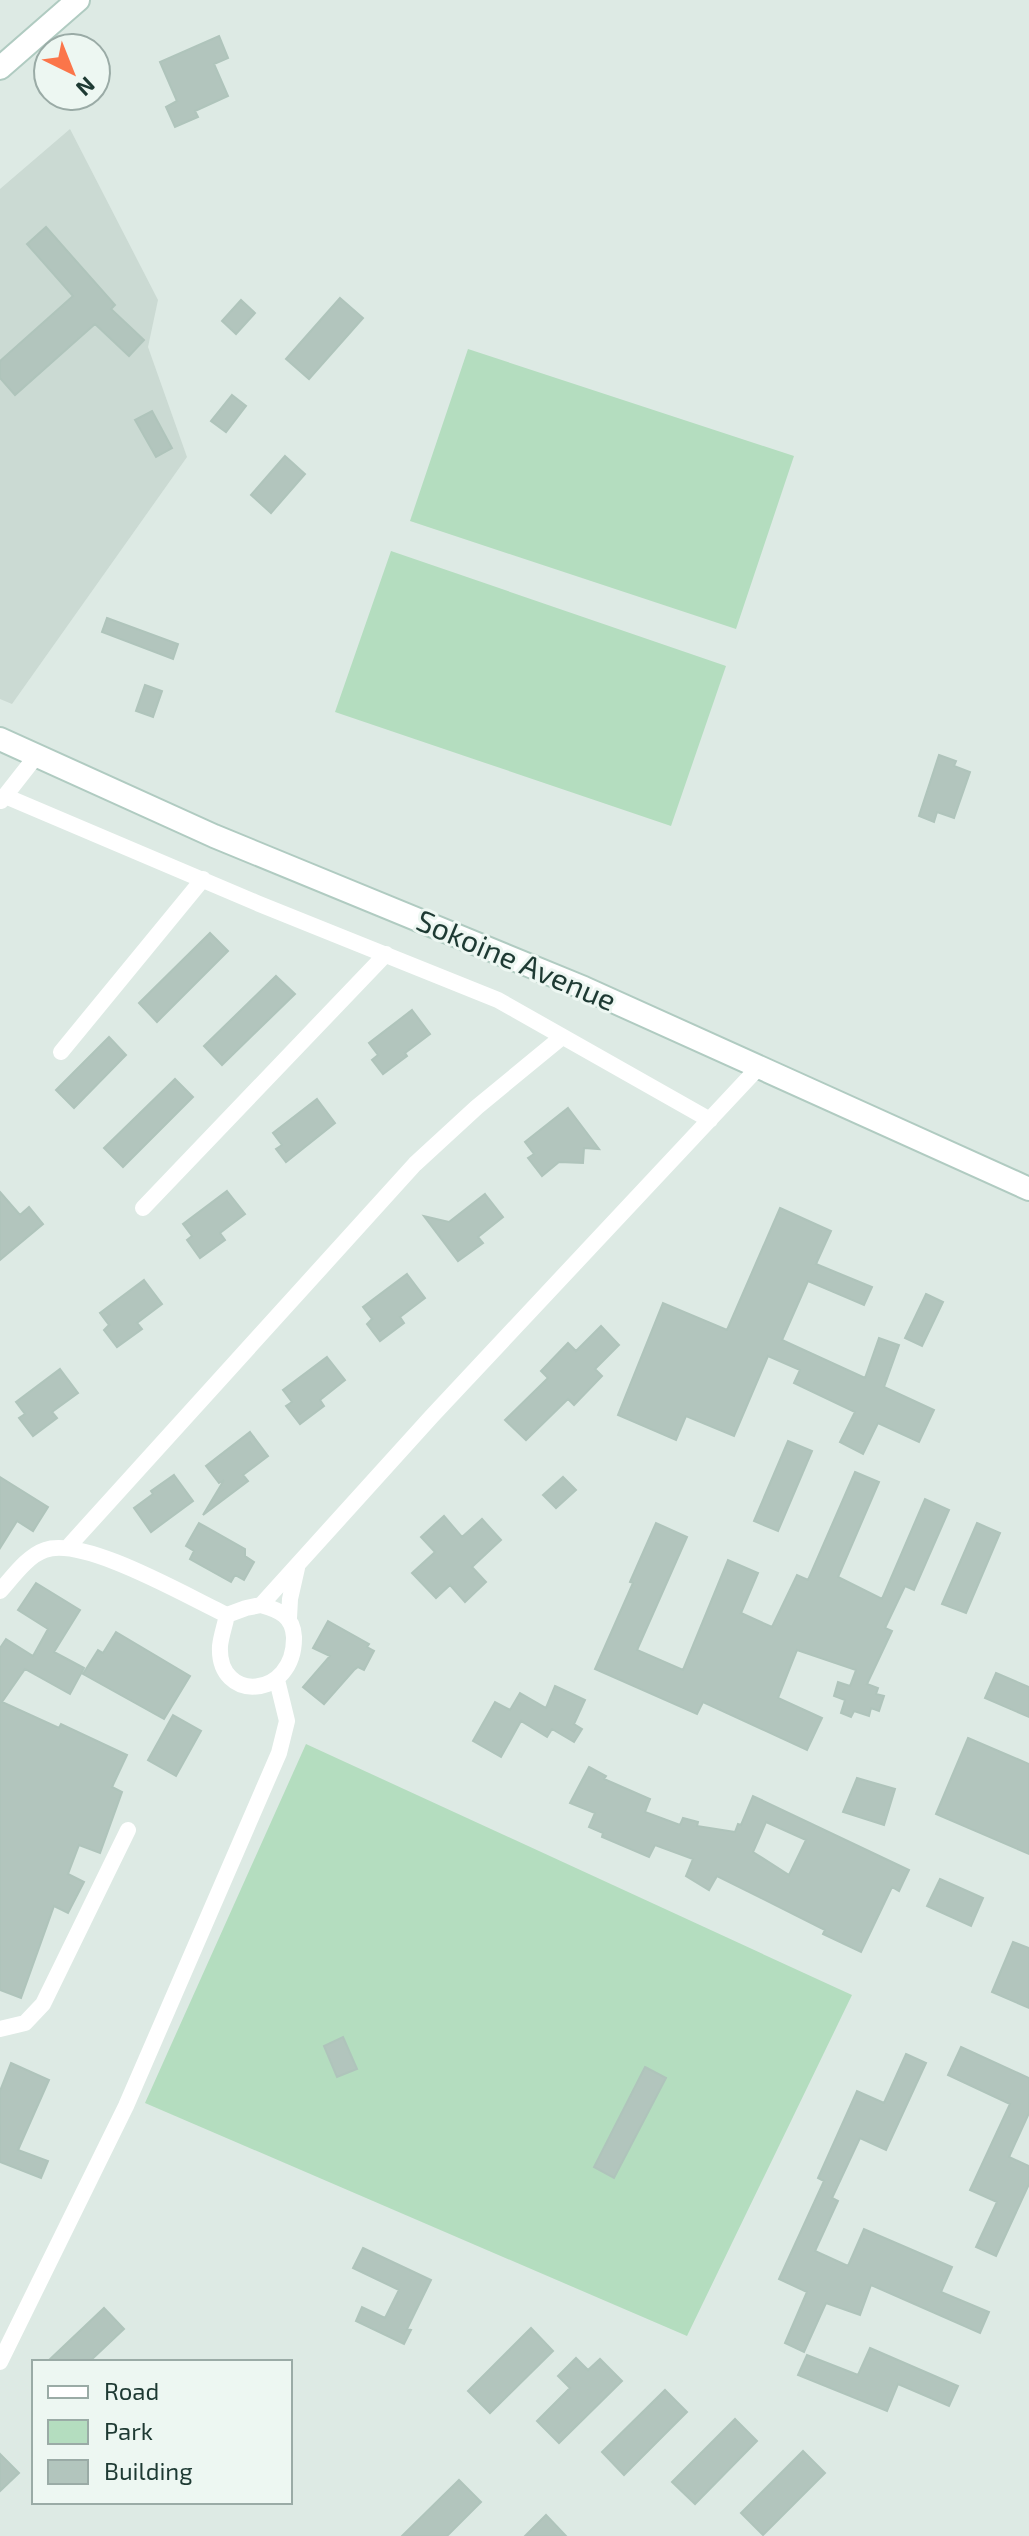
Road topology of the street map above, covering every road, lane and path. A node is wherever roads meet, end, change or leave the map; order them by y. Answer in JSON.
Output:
{"nodes":[{"id":1,"x":78,"y":0,"type":"edge"},
{"id":2,"x":0,"y":68,"type":"edge"},
{"id":3,"x":0,"y":739,"type":"edge"},
{"id":4,"x":37,"y":755,"type":"junction"},
{"id":5,"x":3,"y":799,"type":"edge"},
{"id":6,"x":203,"y":879,"type":"junction"},
{"id":7,"x":386,"y":954,"type":"junction"},
{"id":8,"x":562,"y":1037,"type":"junction"},
{"id":9,"x":61,"y":1052,"type":"dead end"},
{"id":10,"x":758,"y":1068,"type":"junction"},
{"id":11,"x":710,"y":1120,"type":"junction"},
{"id":12,"x":1029,"y":1189,"type":"edge"},
{"id":13,"x":143,"y":1208,"type":"dead end"},
{"id":14,"x":68,"y":1547,"type":"junction"},
{"id":15,"x":299,"y":1563,"type":"junction"},
{"id":16,"x":0,"y":1591,"type":"edge"},
{"id":17,"x":261,"y":1605,"type":"junction"},
{"id":18,"x":227,"y":1615,"type":"junction"},
{"id":19,"x":289,"y":1618,"type":"junction"},
{"id":20,"x":277,"y":1680,"type":"junction"},
{"id":21,"x":128,"y":1830,"type":"dead end"},
{"id":22,"x":0,"y":2029,"type":"edge"},
{"id":23,"x":0,"y":2362,"type":"edge"}],
"edges":[{"from":1,"to":2,"type":"street"},
{"from":3,"to":4,"type":"street","name":"Sokoine Avenue"},
{"from":4,"to":5,"type":"street"},
{"from":4,"to":10,"type":"street","name":"Sokoine Avenue"},
{"from":5,"to":6,"type":"street"},
{"from":6,"to":7,"type":"street"},
{"from":6,"to":9,"type":"street"},
{"from":7,"to":8,"type":"street"},
{"from":7,"to":13,"type":"street"},
{"from":8,"to":11,"type":"street"},
{"from":8,"to":14,"type":"street"},
{"from":10,"to":11,"type":"street"},
{"from":10,"to":12,"type":"street","name":"Sokoine Avenue"},
{"from":11,"to":15,"type":"street"},
{"from":14,"to":16,"type":"street"},
{"from":14,"to":18,"type":"street"},
{"from":15,"to":17,"type":"street"},
{"from":15,"to":19,"type":"street"},
{"from":17,"to":18,"type":"street"},
{"from":17,"to":19,"type":"street"},
{"from":18,"to":20,"type":"street"},
{"from":19,"to":20,"type":"street"},
{"from":20,"to":23,"type":"street"},
{"from":21,"to":22,"type":"street"}]}
